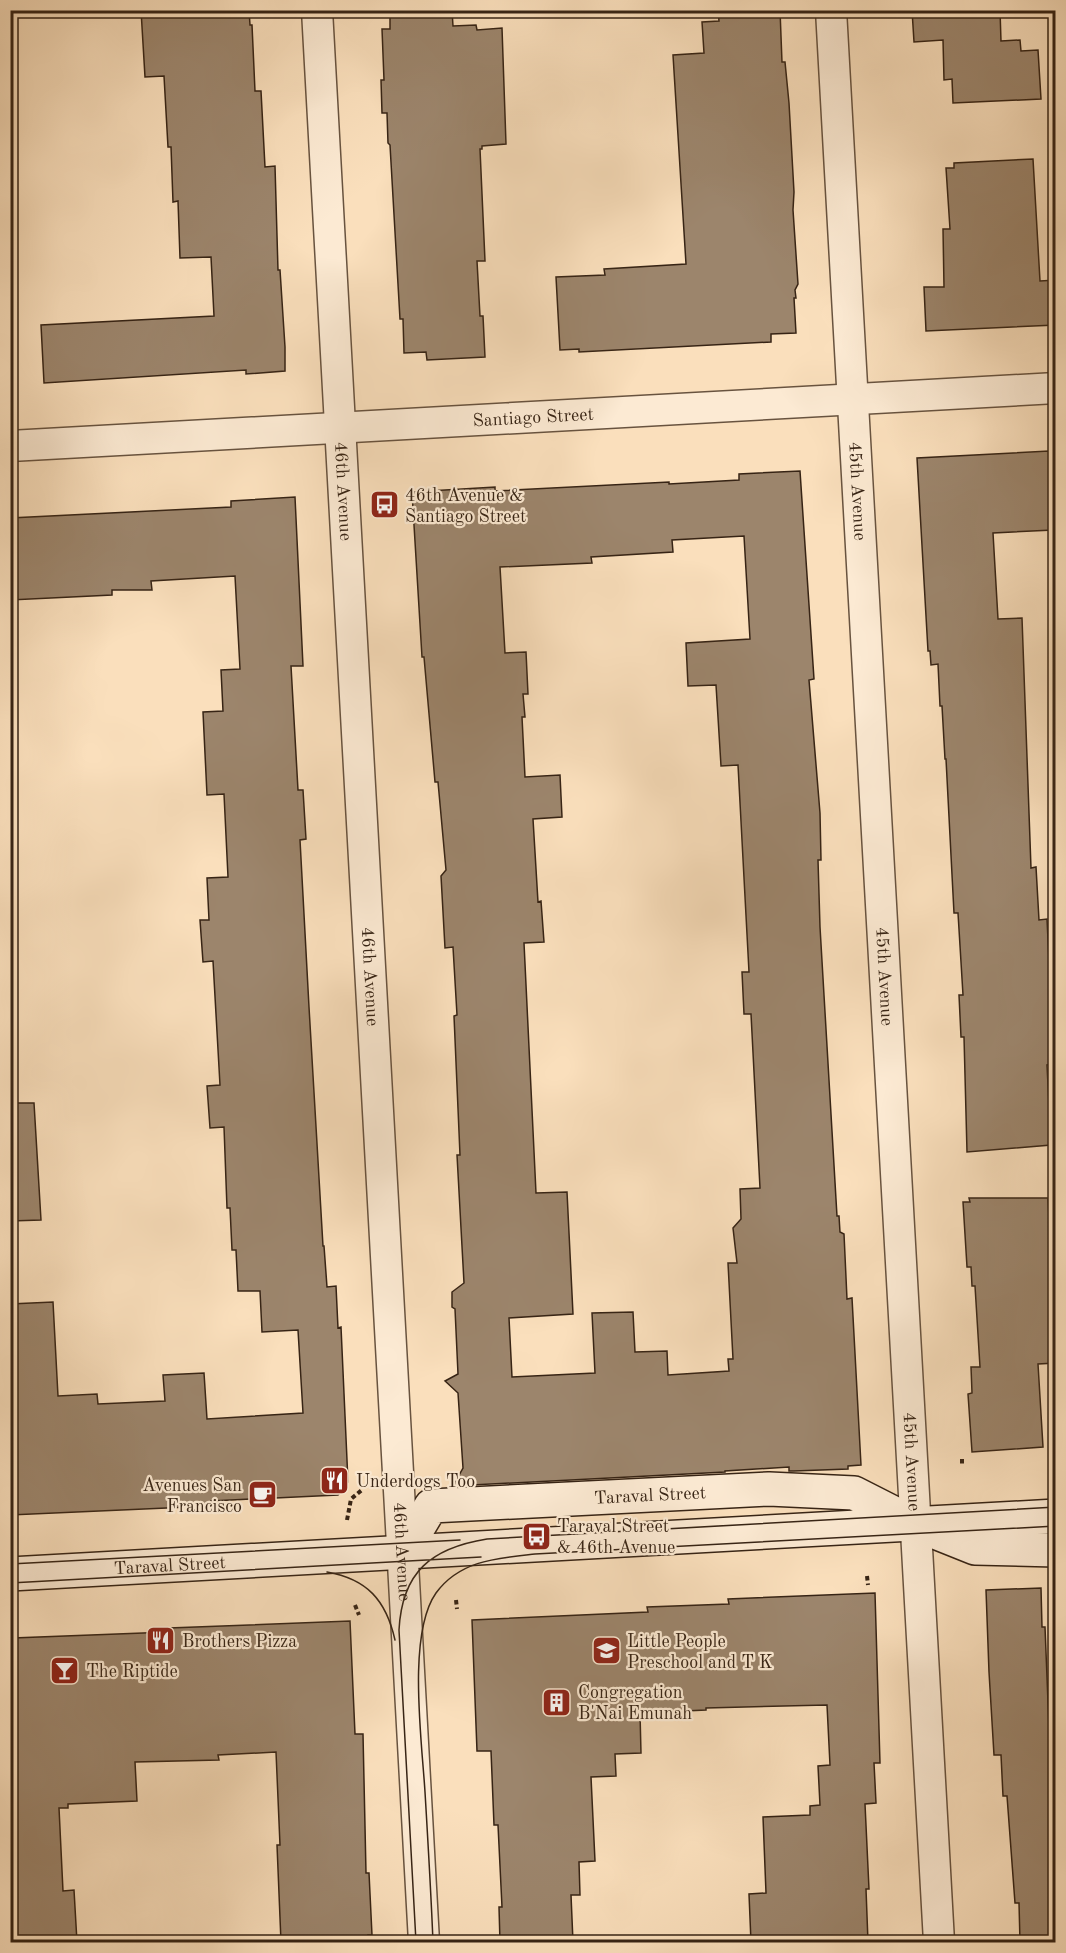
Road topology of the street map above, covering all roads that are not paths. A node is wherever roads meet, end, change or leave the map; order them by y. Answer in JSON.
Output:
{"nodes":[{"id":1,"x":317,"y":10,"type":"edge"},
{"id":2,"x":831,"y":10,"type":"edge"},
{"id":3,"x":1056,"y":388,"type":"edge"},
{"id":4,"x":853,"y":399,"type":"junction"},
{"id":5,"x":340,"y":427,"type":"junction"},
{"id":6,"x":10,"y":446,"type":"edge"},
{"id":7,"x":1056,"y":1516,"type":"edge"},
{"id":8,"x":915,"y":1524,"type":"junction"},
{"id":9,"x":1056,"y":1550,"type":"edge"},
{"id":10,"x":403,"y":1552,"type":"junction"},
{"id":11,"x":10,"y":1575,"type":"edge"},
{"id":12,"x":424,"y":1942,"type":"edge"},
{"id":13,"x":939,"y":1942,"type":"edge"}],
"edges":[{"from":1,"to":5,"type":"street","name":"46th Avenue"},
{"from":2,"to":4,"type":"street","name":"45th Avenue"},
{"from":3,"to":4,"type":"street","name":"Santiago Street"},
{"from":4,"to":5,"type":"street","name":"Santiago Street"},
{"from":4,"to":8,"type":"street","name":"45th Avenue"},
{"from":5,"to":6,"type":"street","name":"Santiago Street"},
{"from":5,"to":10,"type":"street","name":"46th Avenue"},
{"from":7,"to":8,"type":"street","name":"Taraval Street"},
{"from":8,"to":9,"type":"street","name":"Taraval Street"},
{"from":8,"to":10,"type":"street","name":"Taraval Street"},
{"from":8,"to":10,"type":"street","name":"Taraval Street"},
{"from":8,"to":13,"type":"street","name":"45th Avenue"},
{"from":10,"to":11,"type":"street","name":"Taraval Street"},
{"from":10,"to":12,"type":"street","name":"46th Avenue"}]}
